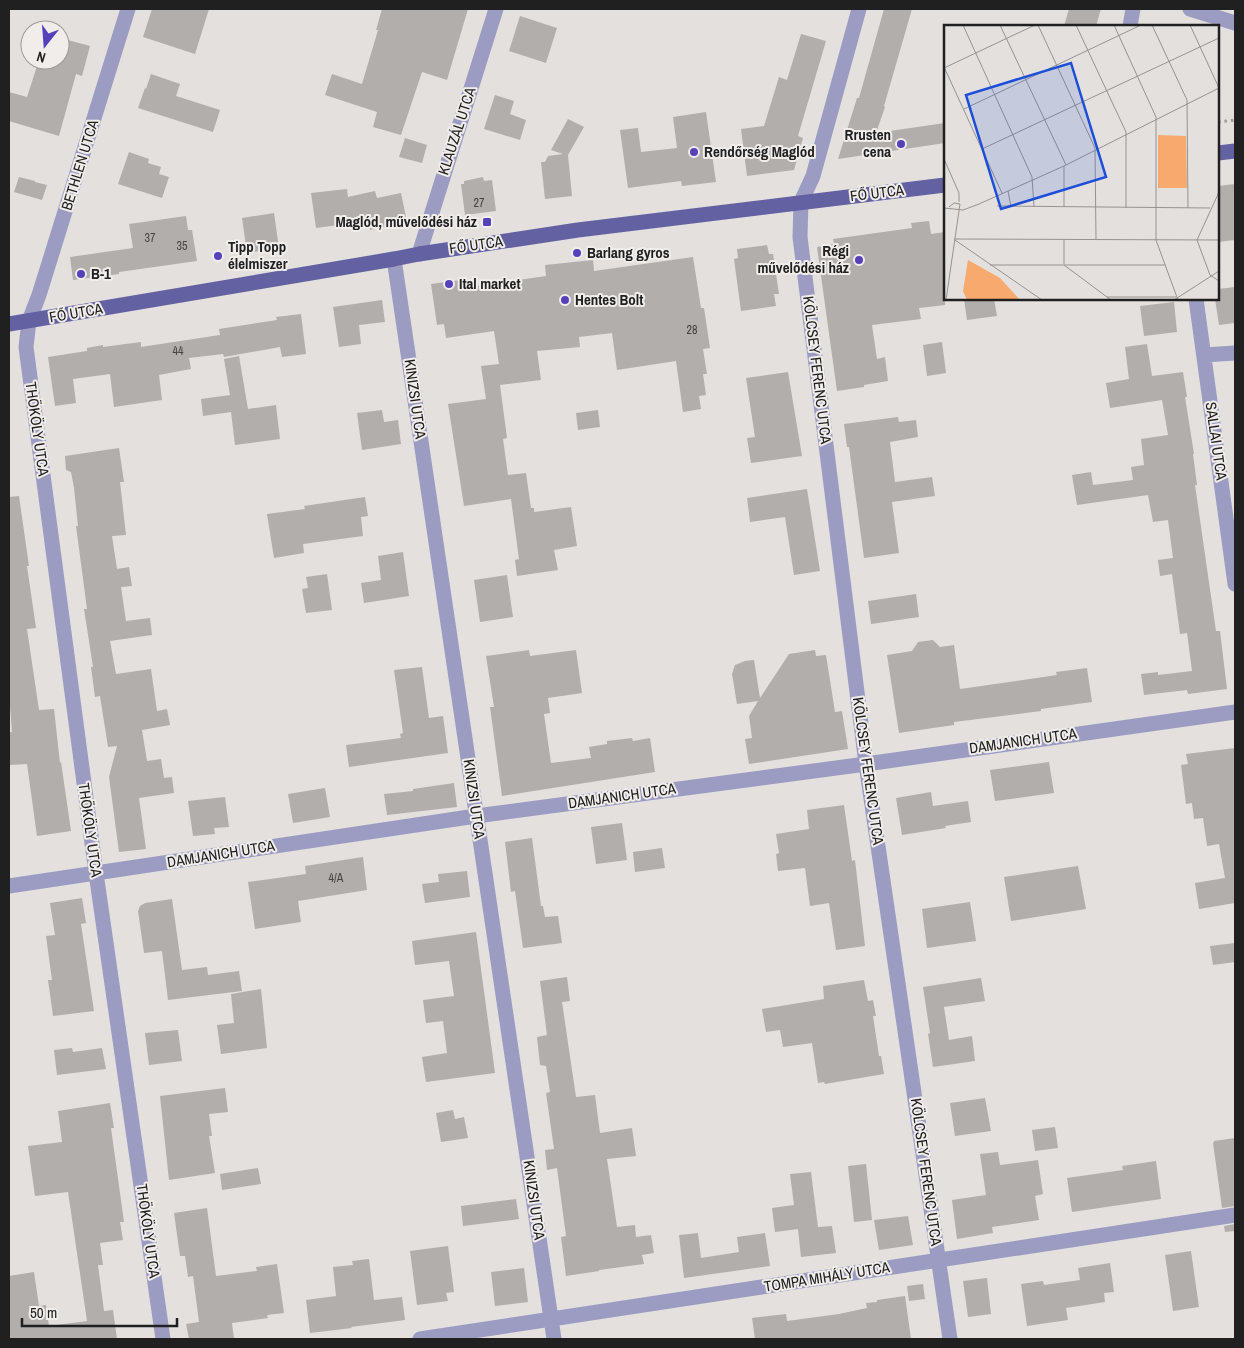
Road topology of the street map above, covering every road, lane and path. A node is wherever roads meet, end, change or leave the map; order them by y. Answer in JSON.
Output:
{"nodes":[{"id":1,"x":128,"y":9,"type":"edge"},
{"id":2,"x":496,"y":9,"type":"edge"},
{"id":3,"x":859,"y":9,"type":"edge"},
{"id":4,"x":1133,"y":9,"type":"edge"},
{"id":5,"x":1190,"y":9,"type":"edge"},
{"id":6,"x":1235,"y":23,"type":"edge"},
{"id":7,"x":1130,"y":25,"type":"edge"},
{"id":8,"x":1235,"y":120,"type":"edge"},
{"id":9,"x":1219,"y":122,"type":"edge"},
{"id":10,"x":1235,"y":151,"type":"edge"},
{"id":11,"x":1219,"y":153,"type":"edge"},
{"id":12,"x":944,"y":185,"type":"edge"},
{"id":13,"x":801,"y":202,"type":"junction"},
{"id":14,"x":419,"y":254,"type":"junction"},
{"id":15,"x":394,"y":259,"type":"junction"},
{"id":16,"x":1196,"y":300,"type":"edge"},
{"id":17,"x":29,"y":321,"type":"junction"},
{"id":18,"x":9,"y":324,"type":"edge"},
{"id":19,"x":1235,"y":352,"type":"edge"},
{"id":20,"x":1204,"y":355,"type":"junction"},
{"id":21,"x":1235,"y":584,"type":"edge"},
{"id":22,"x":1235,"y":712,"type":"edge"},
{"id":23,"x":866,"y":764,"type":"junction"},
{"id":24,"x":476,"y":816,"type":"junction"},
{"id":25,"x":96,"y":873,"type":"junction"},
{"id":26,"x":9,"y":886,"type":"edge"},
{"id":27,"x":1235,"y":1215,"type":"edge"},
{"id":28,"x":939,"y":1260,"type":"junction"},
{"id":29,"x":551,"y":1320,"type":"junction"},
{"id":30,"x":163,"y":1339,"type":"edge"},
{"id":31,"x":420,"y":1339,"type":"edge"},
{"id":32,"x":554,"y":1339,"type":"edge"},
{"id":33,"x":950,"y":1339,"type":"edge"}],
"edges":[{"from":1,"to":17,"type":"street","name":"BETHLEN UTCA"},
{"from":2,"to":14,"type":"street","name":"KLAUZÁL UTCA"},
{"from":3,"to":13,"type":"street"},
{"from":4,"to":7,"type":"street"},
{"from":5,"to":6,"type":"street"},
{"from":8,"to":9,"type":"path"},
{"from":10,"to":11,"type":"main road"},
{"from":12,"to":13,"type":"main road","name":"FŐ UTCA"},
{"from":13,"to":14,"type":"main road","name":"FŐ UTCA"},
{"from":13,"to":23,"type":"street","name":"KÖLCSEY FERENC UTCA"},
{"from":14,"to":15,"type":"main road","name":"FŐ UTCA"},
{"from":15,"to":17,"type":"main road","name":"FŐ UTCA"},
{"from":15,"to":24,"type":"street","name":"KINIZSI UTCA"},
{"from":16,"to":20,"type":"street","name":"SALLAI UTCA"},
{"from":17,"to":18,"type":"main road","name":"FŐ UTCA"},
{"from":17,"to":25,"type":"street","name":"THÖKÖLY UTCA"},
{"from":19,"to":20,"type":"street"},
{"from":20,"to":21,"type":"street","name":"SALLAI UTCA"},
{"from":22,"to":23,"type":"street","name":"DAMJANICH UTCA"},
{"from":23,"to":24,"type":"street","name":"DAMJANICH UTCA"},
{"from":23,"to":28,"type":"street","name":"KÖLCSEY FERENC UTCA"},
{"from":24,"to":25,"type":"street","name":"DAMJANICH UTCA"},
{"from":24,"to":29,"type":"street","name":"KINIZSI UTCA"},
{"from":25,"to":26,"type":"street","name":"DAMJANICH UTCA"},
{"from":25,"to":30,"type":"street","name":"THÖKÖLY UTCA"},
{"from":27,"to":28,"type":"street","name":"TOMPA MIHÁLY UTCA"},
{"from":28,"to":29,"type":"street","name":"TOMPA MIHÁLY UTCA"},
{"from":28,"to":33,"type":"street","name":"KÖLCSEY FERENC UTCA"},
{"from":29,"to":31,"type":"street","name":"TOMPA MIHÁLY UTCA"},
{"from":29,"to":32,"type":"street","name":"KINIZSI UTCA"}]}
